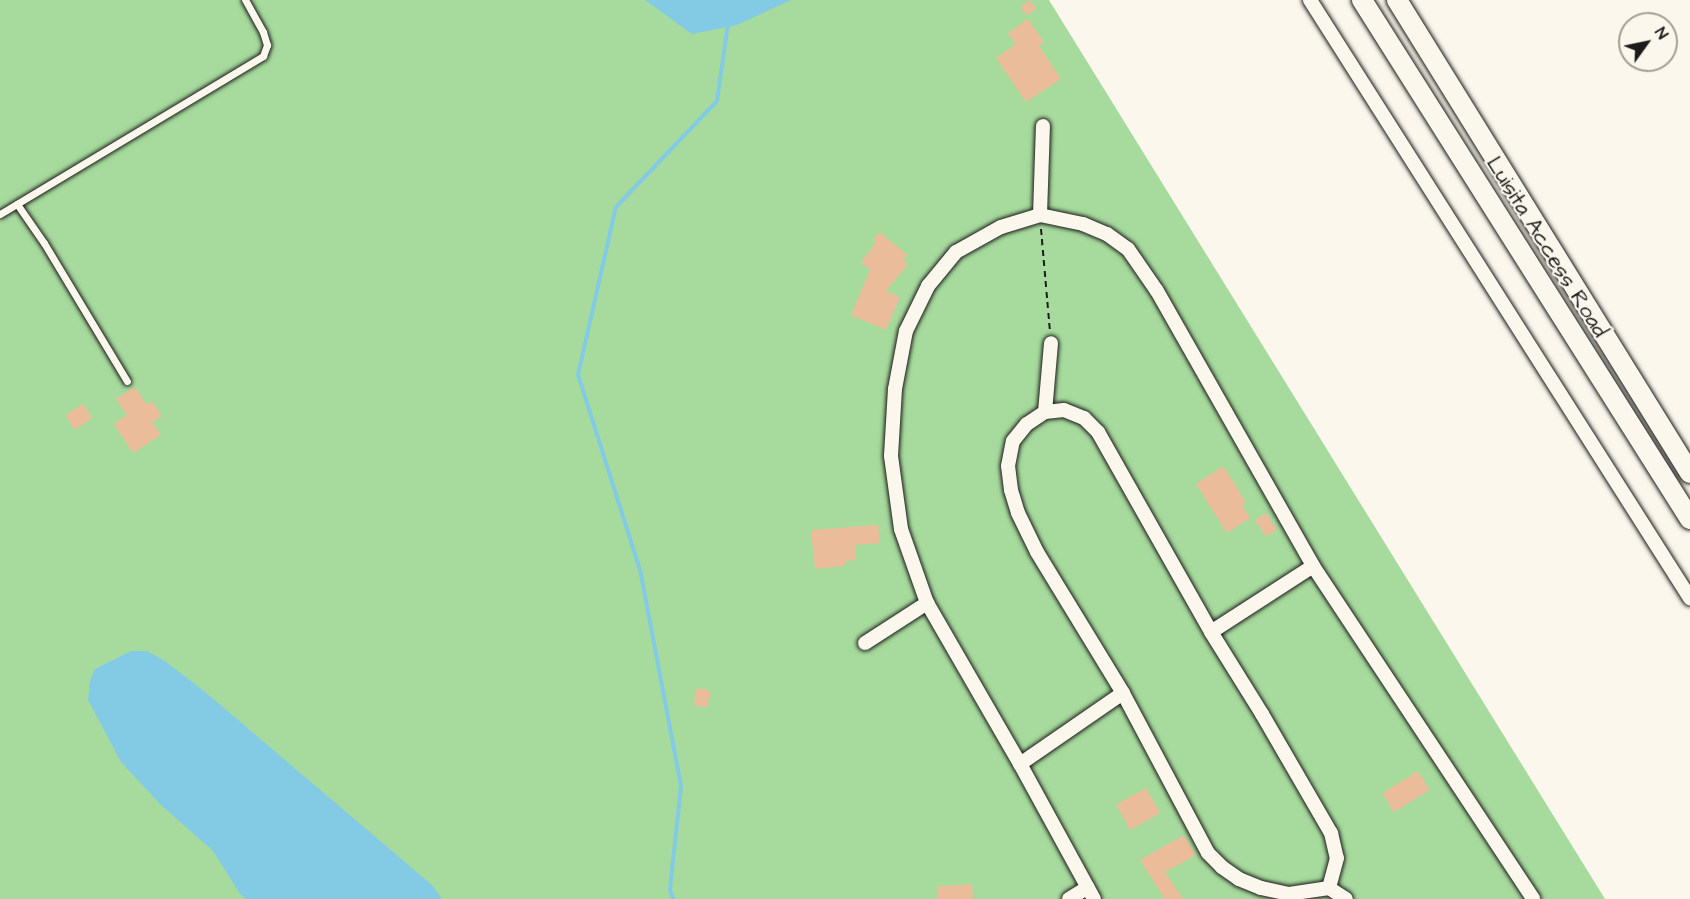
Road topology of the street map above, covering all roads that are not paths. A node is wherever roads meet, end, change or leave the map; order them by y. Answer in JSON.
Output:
{"nodes":[{"id":1,"x":245,"y":0,"type":"edge"},
{"id":2,"x":1310,"y":0,"type":"edge"},
{"id":3,"x":1362,"y":0,"type":"edge"},
{"id":4,"x":1397,"y":0,"type":"edge"},
{"id":5,"x":1043,"y":126,"type":"dead end"},
{"id":6,"x":17,"y":204,"type":"junction"},
{"id":7,"x":0,"y":214,"type":"edge"},
{"id":8,"x":1040,"y":214,"type":"junction"},
{"id":9,"x":1051,"y":344,"type":"road end"},
{"id":10,"x":127,"y":381,"type":"dead end"},
{"id":11,"x":1045,"y":412,"type":"junction"},
{"id":12,"x":1690,"y":473,"type":"edge"},
{"id":13,"x":1690,"y":519,"type":"edge"},
{"id":14,"x":1313,"y":566,"type":"junction"},
{"id":15,"x":1690,"y":598,"type":"edge"},
{"id":16,"x":927,"y":603,"type":"junction"},
{"id":17,"x":1211,"y":632,"type":"junction"},
{"id":18,"x":865,"y":643,"type":"dead end"},
{"id":19,"x":1123,"y":693,"type":"junction"},
{"id":20,"x":1020,"y":764,"type":"junction"},
{"id":21,"x":1329,"y":888,"type":"junction"},
{"id":22,"x":1091,"y":893,"type":"edge"},
{"id":23,"x":1069,"y":899,"type":"edge"},
{"id":24,"x":1346,"y":899,"type":"edge"},
{"id":25,"x":1533,"y":899,"type":"edge"}],
"edges":[{"from":1,"to":6,"type":"lane"},
{"from":2,"to":15,"type":"street"},
{"from":3,"to":13,"type":"main road","name":"Luisita Access Road"},
{"from":4,"to":12,"type":"main road","name":"Luisita Access Road"},
{"from":5,"to":8,"type":"street"},
{"from":6,"to":7,"type":"lane"},
{"from":6,"to":10,"type":"lane"},
{"from":8,"to":14,"type":"street"},
{"from":8,"to":16,"type":"street"},
{"from":9,"to":11,"type":"street"},
{"from":11,"to":17,"type":"street"},
{"from":11,"to":19,"type":"street"},
{"from":14,"to":17,"type":"street"},
{"from":14,"to":25,"type":"street"},
{"from":16,"to":18,"type":"street"},
{"from":16,"to":20,"type":"street"},
{"from":17,"to":21,"type":"street"},
{"from":19,"to":20,"type":"street"},
{"from":19,"to":21,"type":"street"},
{"from":20,"to":22,"type":"street"},
{"from":21,"to":24,"type":"street"},
{"from":22,"to":23,"type":"street"}]}
